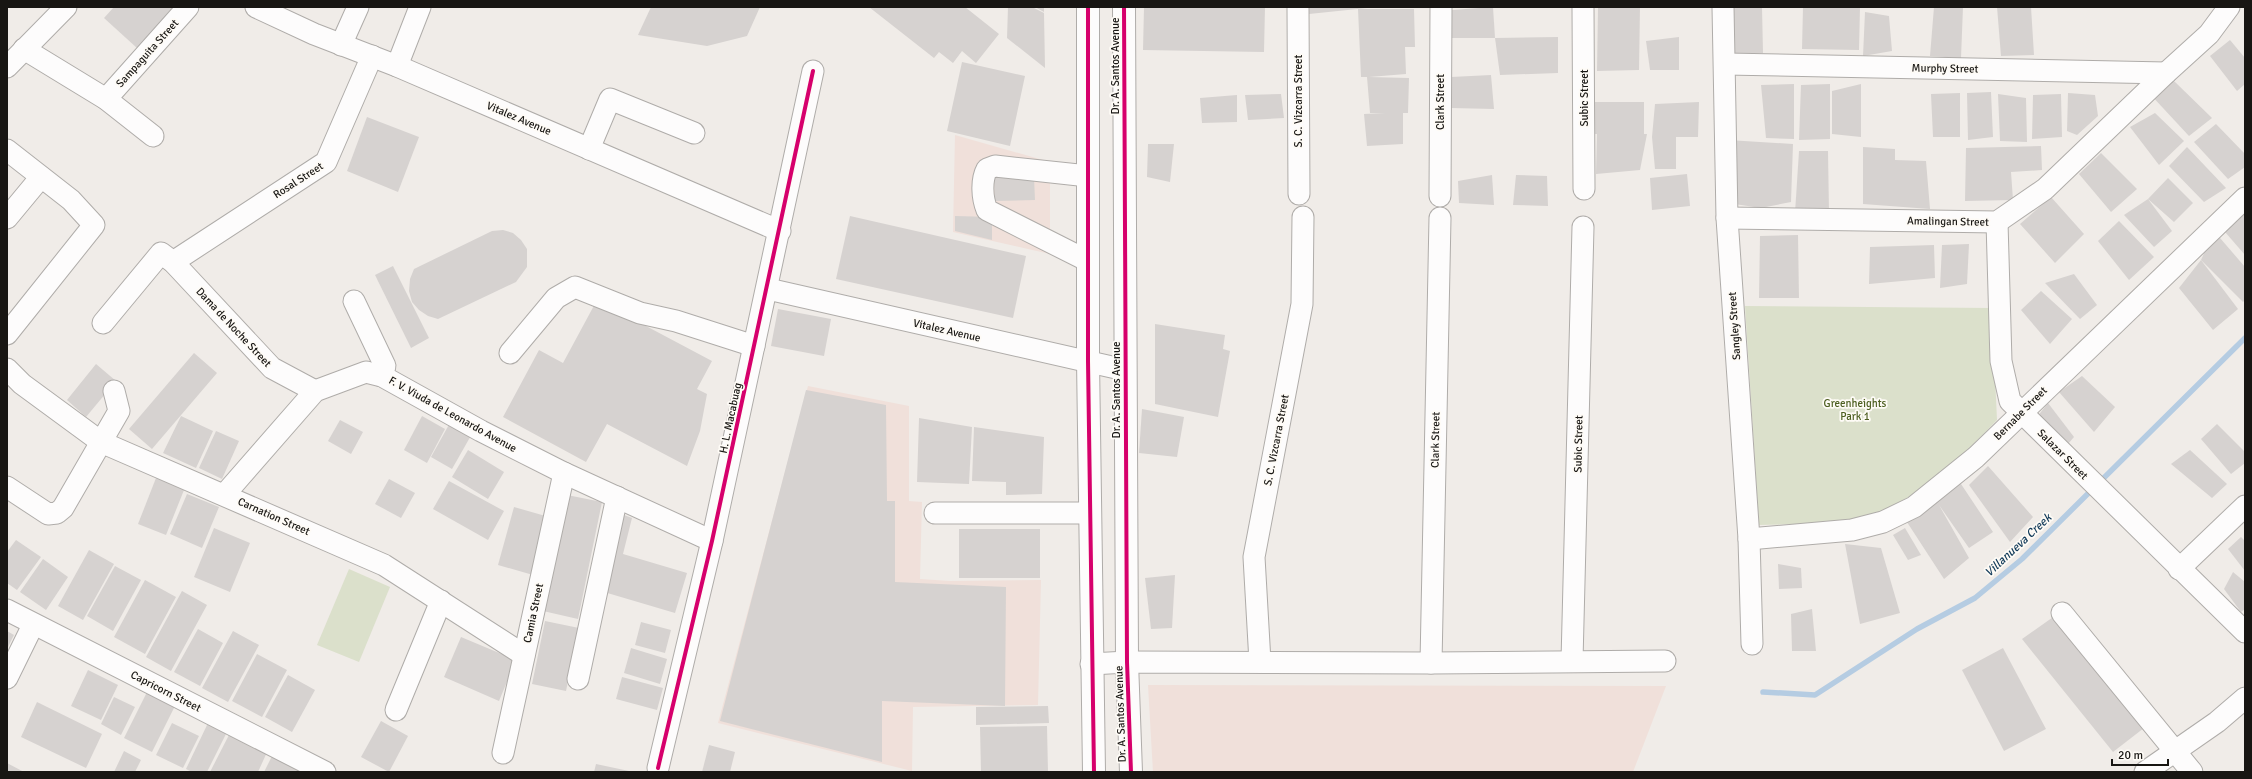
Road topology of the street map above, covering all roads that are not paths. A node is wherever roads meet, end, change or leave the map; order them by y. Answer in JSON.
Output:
{"nodes":[{"id":1,"x":66,"y":7,"type":"edge"},
{"id":2,"x":188,"y":7,"type":"edge"},
{"id":3,"x":256,"y":7,"type":"edge"},
{"id":4,"x":358,"y":7,"type":"edge"},
{"id":5,"x":420,"y":7,"type":"edge"},
{"id":6,"x":1088,"y":7,"type":"edge"},
{"id":7,"x":1124,"y":7,"type":"edge"},
{"id":8,"x":1298,"y":7,"type":"edge"},
{"id":9,"x":1441,"y":7,"type":"edge"},
{"id":10,"x":1583,"y":7,"type":"edge"},
{"id":11,"x":1723,"y":7,"type":"edge"},
{"id":12,"x":2228,"y":7,"type":"edge"},
{"id":13,"x":288,"y":13,"type":"edge"},
{"id":14,"x":341,"y":45,"type":"junction"},
{"id":15,"x":24,"y":49,"type":"junction"},
{"id":16,"x":372,"y":56,"type":"junction"},
{"id":17,"x":1725,"y":64,"type":"junction"},
{"id":18,"x":398,"y":66,"type":"junction"},
{"id":19,"x":7,"y":67,"type":"edge"},
{"id":20,"x":813,"y":71,"type":"dead end"},
{"id":21,"x":2166,"y":73,"type":"junction"},
{"id":22,"x":106,"y":99,"type":"junction"},
{"id":23,"x":694,"y":133,"type":"dead end"},
{"id":24,"x":154,"y":136,"type":"dead end"},
{"id":25,"x":589,"y":148,"type":"junction"},
{"id":26,"x":7,"y":150,"type":"edge"},
{"id":27,"x":1088,"y":176,"type":"junction"},
{"id":28,"x":41,"y":177,"type":"junction"},
{"id":29,"x":1584,"y":189,"type":"dead end"},
{"id":30,"x":1299,"y":194,"type":"dead end"},
{"id":31,"x":1440,"y":196,"type":"dead end"},
{"id":32,"x":2245,"y":198,"type":"edge"},
{"id":33,"x":7,"y":218,"type":"edge"},
{"id":34,"x":1303,"y":218,"type":"dead end"},
{"id":35,"x":1440,"y":218,"type":"dead end"},
{"id":36,"x":1727,"y":218,"type":"junction"},
{"id":37,"x":1997,"y":222,"type":"junction"},
{"id":38,"x":1583,"y":227,"type":"dead end"},
{"id":39,"x":780,"y":231,"type":"junction"},
{"id":40,"x":167,"y":258,"type":"junction"},
{"id":41,"x":1088,"y":261,"type":"junction"},
{"id":42,"x":768,"y":290,"type":"junction"},
{"id":43,"x":354,"y":301,"type":"dead end"},
{"id":44,"x":104,"y":323,"type":"dead end"},
{"id":45,"x":7,"y":334,"type":"edge"},
{"id":46,"x":754,"y":346,"type":"junction"},
{"id":47,"x":510,"y":353,"type":"dead end"},
{"id":48,"x":1088,"y":362,"type":"junction"},
{"id":49,"x":7,"y":369,"type":"edge"},
{"id":50,"x":1125,"y":370,"type":"junction"},
{"id":51,"x":382,"y":376,"type":"junction"},
{"id":52,"x":114,"y":390,"type":"dead end"},
{"id":53,"x":315,"y":390,"type":"junction"},
{"id":54,"x":2021,"y":412,"type":"junction"},
{"id":55,"x":101,"y":442,"type":"junction"},
{"id":56,"x":564,"y":473,"type":"junction"},
{"id":57,"x":7,"y":487,"type":"edge"},
{"id":58,"x":225,"y":494,"type":"junction"},
{"id":59,"x":616,"y":498,"type":"junction"},
{"id":60,"x":2245,"y":506,"type":"edge"},
{"id":61,"x":935,"y":513,"type":"dead end"},
{"id":62,"x":1089,"y":513,"type":"junction"},
{"id":63,"x":1750,"y":539,"type":"junction"},
{"id":64,"x":712,"y":541,"type":"junction"},
{"id":65,"x":2179,"y":569,"type":"junction"},
{"id":66,"x":441,"y":602,"type":"junction"},
{"id":67,"x":7,"y":610,"type":"edge"},
{"id":68,"x":2062,"y":613,"type":"dead end"},
{"id":69,"x":33,"y":625,"type":"junction"},
{"id":70,"x":2245,"y":632,"type":"edge"},
{"id":71,"x":1752,"y":644,"type":"dead end"},
{"id":72,"x":524,"y":655,"type":"junction"},
{"id":73,"x":1572,"y":661,"type":"junction"},
{"id":74,"x":1665,"y":661,"type":"dead end"},
{"id":75,"x":1127,"y":662,"type":"junction"},
{"id":76,"x":1260,"y":662,"type":"junction"},
{"id":77,"x":1431,"y":663,"type":"junction"},
{"id":78,"x":1091,"y":664,"type":"junction"},
{"id":79,"x":7,"y":678,"type":"edge"},
{"id":80,"x":578,"y":679,"type":"dead end"},
{"id":81,"x":2245,"y":698,"type":"edge"},
{"id":82,"x":396,"y":710,"type":"dead end"},
{"id":83,"x":2175,"y":752,"type":"junction"},
{"id":84,"x":503,"y":753,"type":"dead end"},
{"id":85,"x":658,"y":768,"type":"dead end"},
{"id":86,"x":325,"y":772,"type":"edge"},
{"id":87,"x":1094,"y":772,"type":"edge"},
{"id":88,"x":1131,"y":772,"type":"edge"},
{"id":89,"x":2145,"y":772,"type":"edge"},
{"id":90,"x":2192,"y":772,"type":"edge"}],
"edges":[{"from":1,"to":15,"type":"street"},
{"from":2,"to":22,"type":"street","name":"Sampaguita Street"},
{"from":3,"to":13,"type":"street","name":"Vitalez Avenue"},
{"from":4,"to":14,"type":"street"},
{"from":5,"to":18,"type":"street"},
{"from":6,"to":27,"type":"main road"},
{"from":7,"to":50,"type":"main road","name":"Dr. A. Santos Avenue"},
{"from":8,"to":30,"type":"street","name":"S. C. Vizcarra Street"},
{"from":9,"to":31,"type":"street","name":"Clark Street"},
{"from":10,"to":29,"type":"street","name":"Subic Street"},
{"from":11,"to":17,"type":"street","name":"Sangley Street"},
{"from":12,"to":21,"type":"street","name":"Amalingan Street"},
{"from":13,"to":14,"type":"street","name":"Vitalez Avenue"},
{"from":14,"to":16,"type":"street","name":"Vitalez Avenue"},
{"from":15,"to":19,"type":"street"},
{"from":15,"to":22,"type":"street"},
{"from":16,"to":18,"type":"street","name":"Vitalez Avenue"},
{"from":16,"to":40,"type":"street","name":"Rosal Street"},
{"from":17,"to":21,"type":"street","name":"Murphy Street"},
{"from":17,"to":36,"type":"street","name":"Sangley Street"},
{"from":18,"to":25,"type":"street","name":"Vitalez Avenue"},
{"from":20,"to":39,"type":"street","name":"H. L. Macabuag"},
{"from":21,"to":37,"type":"street","name":"Amalingan Street"},
{"from":22,"to":24,"type":"street"},
{"from":23,"to":25,"type":"street"},
{"from":25,"to":39,"type":"street","name":"Vitalez Avenue"},
{"from":26,"to":28,"type":"street"},
{"from":27,"to":41,"type":"main road"},
{"from":27,"to":41,"type":"street"},
{"from":28,"to":33,"type":"street"},
{"from":28,"to":45,"type":"street"},
{"from":32,"to":54,"type":"street","name":"Bernabe Street"},
{"from":34,"to":76,"type":"street","name":"S. C. Vizcarra Street"},
{"from":35,"to":77,"type":"street","name":"Clark Street"},
{"from":36,"to":37,"type":"street","name":"Amalingan Street"},
{"from":36,"to":63,"type":"street","name":"Sangley Street"},
{"from":37,"to":54,"type":"street","name":"Salazar Street"},
{"from":38,"to":73,"type":"street","name":"Subic Street"},
{"from":39,"to":42,"type":"street","name":"H. L. Macabuag"},
{"from":40,"to":44,"type":"street","name":"Rosal Street"},
{"from":40,"to":53,"type":"street","name":"Dama de Noche Street"},
{"from":41,"to":48,"type":"main road"},
{"from":42,"to":46,"type":"street","name":"H. L. Macabuag"},
{"from":42,"to":48,"type":"street","name":"Vitalez Avenue"},
{"from":43,"to":51,"type":"street"},
{"from":46,"to":47,"type":"street"},
{"from":46,"to":64,"type":"street","name":"H. L. Macabuag"},
{"from":48,"to":50,"type":"street","name":"Vitalez Avenue"},
{"from":48,"to":62,"type":"main road"},
{"from":49,"to":55,"type":"street","name":"Carnation Street"},
{"from":50,"to":75,"type":"main road","name":"Dr. A. Santos Avenue"},
{"from":51,"to":53,"type":"street","name":"F. V. Viuda de Leonardo Avenue"},
{"from":51,"to":56,"type":"street","name":"F. V. Viuda de Leonardo Avenue"},
{"from":52,"to":55,"type":"street"},
{"from":53,"to":58,"type":"street","name":"F. V. Viuda de Leonardo Avenue"},
{"from":54,"to":63,"type":"street","name":"Bernabe Street"},
{"from":54,"to":65,"type":"street","name":"Salazar Street"},
{"from":55,"to":57,"type":"street"},
{"from":55,"to":58,"type":"street","name":"Carnation Street"},
{"from":56,"to":59,"type":"street","name":"F. V. Viuda de Leonardo Avenue"},
{"from":56,"to":72,"type":"street","name":"Camia Street"},
{"from":58,"to":66,"type":"street","name":"Carnation Street"},
{"from":59,"to":64,"type":"street","name":"F. V. Viuda de Leonardo Avenue"},
{"from":59,"to":80,"type":"street"},
{"from":60,"to":65,"type":"street"},
{"from":61,"to":62,"type":"street"},
{"from":62,"to":78,"type":"main road"},
{"from":63,"to":71,"type":"street","name":"Sangley Street"},
{"from":64,"to":85,"type":"street","name":"H. L. Macabuag"},
{"from":65,"to":70,"type":"street","name":"Salazar Street"},
{"from":66,"to":72,"type":"street","name":"Carnation Street"},
{"from":66,"to":82,"type":"street"},
{"from":67,"to":69,"type":"street","name":"Capricorn Street"},
{"from":68,"to":83,"type":"street"},
{"from":69,"to":79,"type":"street"},
{"from":69,"to":86,"type":"street","name":"Capricorn Street"},
{"from":72,"to":84,"type":"street","name":"Camia Street"},
{"from":73,"to":74,"type":"street"},
{"from":73,"to":77,"type":"street"},
{"from":75,"to":76,"type":"street"},
{"from":75,"to":78,"type":"street"},
{"from":75,"to":88,"type":"main road","name":"Dr. A. Santos Avenue"},
{"from":76,"to":77,"type":"street"},
{"from":78,"to":87,"type":"main road"},
{"from":81,"to":83,"type":"street"},
{"from":83,"to":89,"type":"street"},
{"from":83,"to":90,"type":"street"}]}
